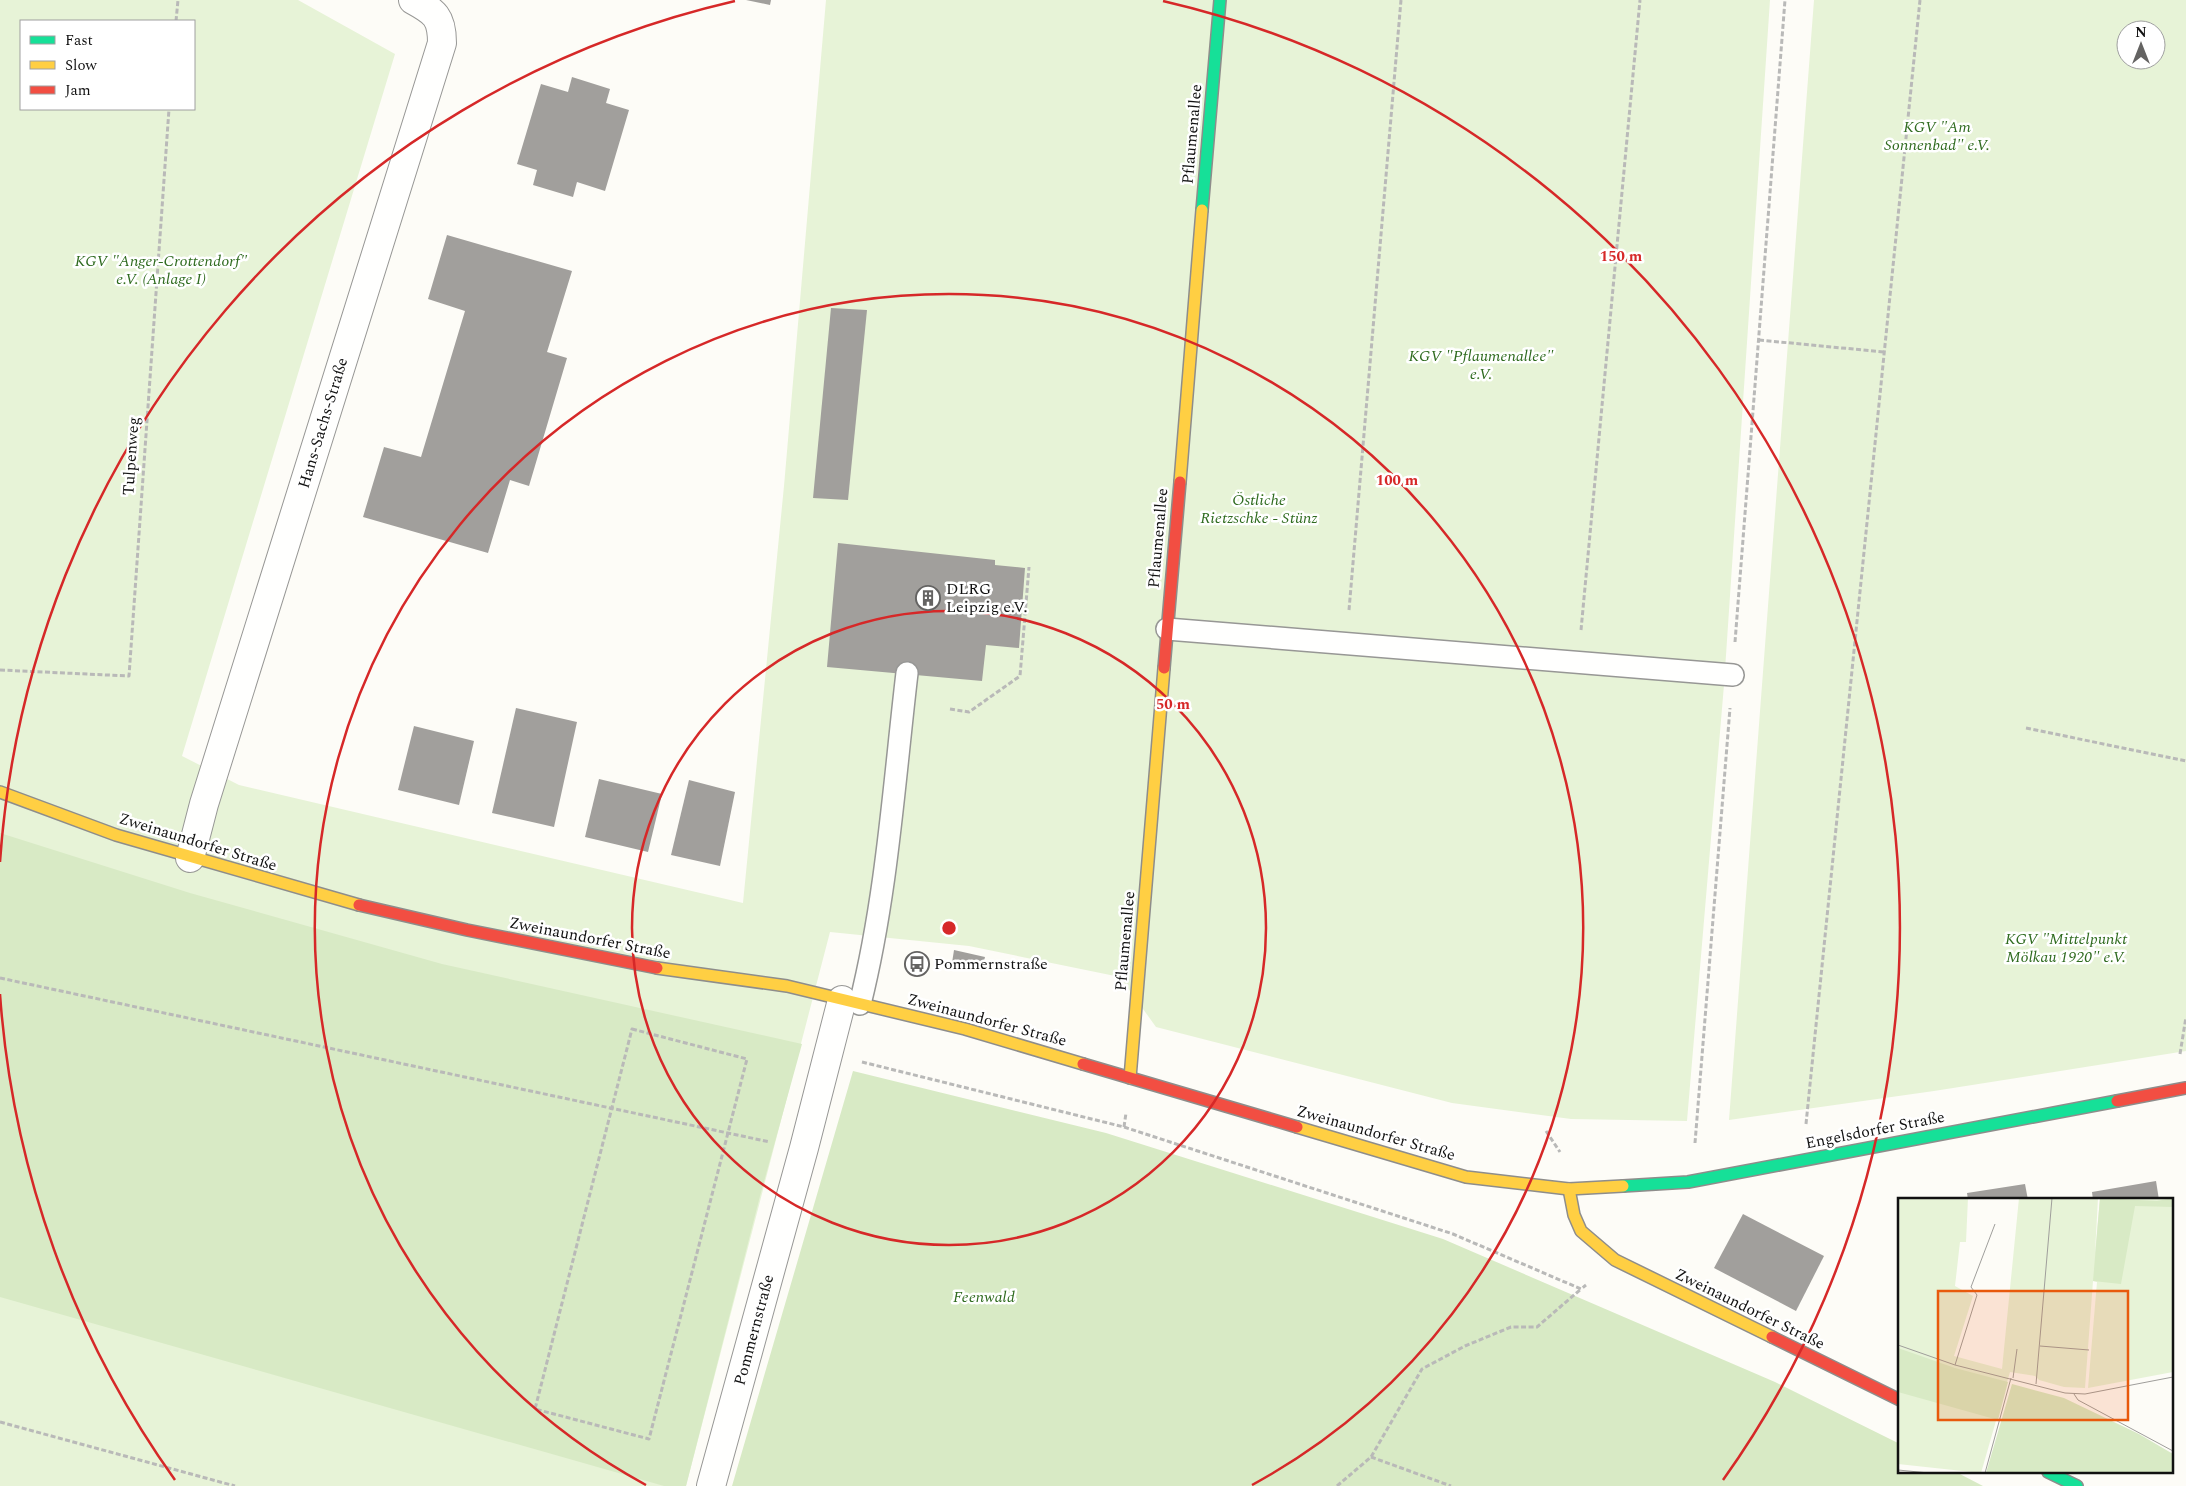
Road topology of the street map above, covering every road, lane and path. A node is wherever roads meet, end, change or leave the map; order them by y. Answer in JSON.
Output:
{"nodes":[{"id":1,"x":178,"y":0,"type":"edge"},
{"id":2,"x":413,"y":0,"type":"edge"},
{"id":3,"x":1220,"y":0,"type":"edge"},
{"id":4,"x":1401,"y":0,"type":"edge"},
{"id":5,"x":1640,"y":0,"type":"edge"},
{"id":6,"x":1785,"y":0,"type":"edge"},
{"id":7,"x":1920,"y":0,"type":"edge"},
{"id":8,"x":176,"y":20,"type":"edge"},
{"id":9,"x":169,"y":110,"type":"edge"},
{"id":10,"x":1759,"y":340,"type":"junction"},
{"id":11,"x":1884,"y":352,"type":"junction"},
{"id":12,"x":1029,"y":567,"type":"dead end"},
{"id":13,"x":1740,"y":580,"type":"dead end"},
{"id":14,"x":1167,"y":629,"type":"junction"},
{"id":15,"x":1346,"y":644,"type":"junction"},
{"id":16,"x":1578,"y":662,"type":"junction"},
{"id":17,"x":0,"y":670,"type":"edge"},
{"id":18,"x":907,"y":673,"type":"dead end"},
{"id":19,"x":1732,"y":675,"type":"dead end"},
{"id":20,"x":950,"y":709,"type":"dead end"},
{"id":21,"x":2026,"y":728,"type":"dead end"},
{"id":22,"x":1728,"y":737,"type":"dead end"},
{"id":23,"x":2186,"y":761,"type":"edge"},
{"id":24,"x":0,"y":792,"type":"edge"},
{"id":25,"x":190,"y":858,"type":"junction"},
{"id":26,"x":0,"y":978,"type":"edge"},
{"id":27,"x":851,"y":1002,"type":"junction"},
{"id":28,"x":2186,"y":1017,"type":"edge"},
{"id":29,"x":2183,"y":1035,"type":"dead end"},
{"id":30,"x":828,"y":1054,"type":"junction"},
{"id":31,"x":1130,"y":1078,"type":"junction"},
{"id":32,"x":2186,"y":1088,"type":"edge"},
{"id":33,"x":612,"y":1109,"type":"junction"},
{"id":34,"x":1806,"y":1129,"type":"dead end"},
{"id":35,"x":728,"y":1134,"type":"junction"},
{"id":36,"x":1694,"y":1147,"type":"dead end"},
{"id":37,"x":804,"y":1148,"type":"junction"},
{"id":38,"x":1569,"y":1189,"type":"junction"},
{"id":39,"x":1615,"y":1260,"type":"junction"},
{"id":40,"x":1581,"y":1289,"type":"junction"},
{"id":41,"x":1898,"y":1399,"type":"edge"},
{"id":42,"x":0,"y":1422,"type":"edge"},
{"id":43,"x":1371,"y":1456,"type":"junction"},
{"id":44,"x":2052,"y":1474,"type":"edge"},
{"id":45,"x":235,"y":1486,"type":"edge"},
{"id":46,"x":711,"y":1486,"type":"edge"},
{"id":47,"x":1337,"y":1486,"type":"edge"},
{"id":48,"x":1451,"y":1486,"type":"edge"},
{"id":49,"x":2077,"y":1486,"type":"edge"}],
"edges":[{"from":1,"to":8,"type":"path"},
{"from":2,"to":25,"type":"street","name":"Hans-Sachs-Straße"},
{"from":3,"to":14,"type":"street","name":"Pflaumenallee"},
{"from":4,"to":15,"type":"path"},
{"from":5,"to":16,"type":"path"},
{"from":6,"to":10,"type":"path"},
{"from":7,"to":11,"type":"path"},
{"from":9,"to":17,"type":"path","name":"Tulpenweg"},
{"from":10,"to":11,"type":"path"},
{"from":10,"to":13,"type":"path"},
{"from":11,"to":34,"type":"path"},
{"from":12,"to":20,"type":"path"},
{"from":14,"to":15,"type":"lane"},
{"from":14,"to":31,"type":"street","name":"Pflaumenallee"},
{"from":15,"to":16,"type":"lane"},
{"from":16,"to":19,"type":"lane"},
{"from":18,"to":27,"type":"lane"},
{"from":21,"to":23,"type":"path"},
{"from":22,"to":36,"type":"path"},
{"from":24,"to":25,"type":"street","name":"Zweinaundorfer Straße"},
{"from":25,"to":27,"type":"street","name":"Zweinaundorfer Straße"},
{"from":26,"to":33,"type":"path"},
{"from":27,"to":30,"type":"street","name":"Pommernstraße"},
{"from":27,"to":31,"type":"street","name":"Zweinaundorfer Straße"},
{"from":28,"to":29,"type":"path"},
{"from":30,"to":37,"type":"street","name":"Pommernstraße"},
{"from":30,"to":40,"type":"path"},
{"from":31,"to":38,"type":"street","name":"Zweinaundorfer Straße"},
{"from":32,"to":38,"type":"street","name":"Engelsdorfer Straße"},
{"from":33,"to":35,"type":"path"},
{"from":33,"to":35,"type":"path"},
{"from":33,"to":35,"type":"path"},
{"from":35,"to":37,"type":"path"},
{"from":37,"to":46,"type":"street","name":"Pommernstraße"},
{"from":38,"to":39,"type":"street","name":"Zweinaundorfer Straße"},
{"from":39,"to":40,"type":"path"},
{"from":39,"to":41,"type":"street","name":"Zweinaundorfer Straße"},
{"from":40,"to":43,"type":"path"},
{"from":42,"to":45,"type":"path"},
{"from":43,"to":47,"type":"path"},
{"from":43,"to":48,"type":"path"},
{"from":44,"to":49,"type":"street"}]}
